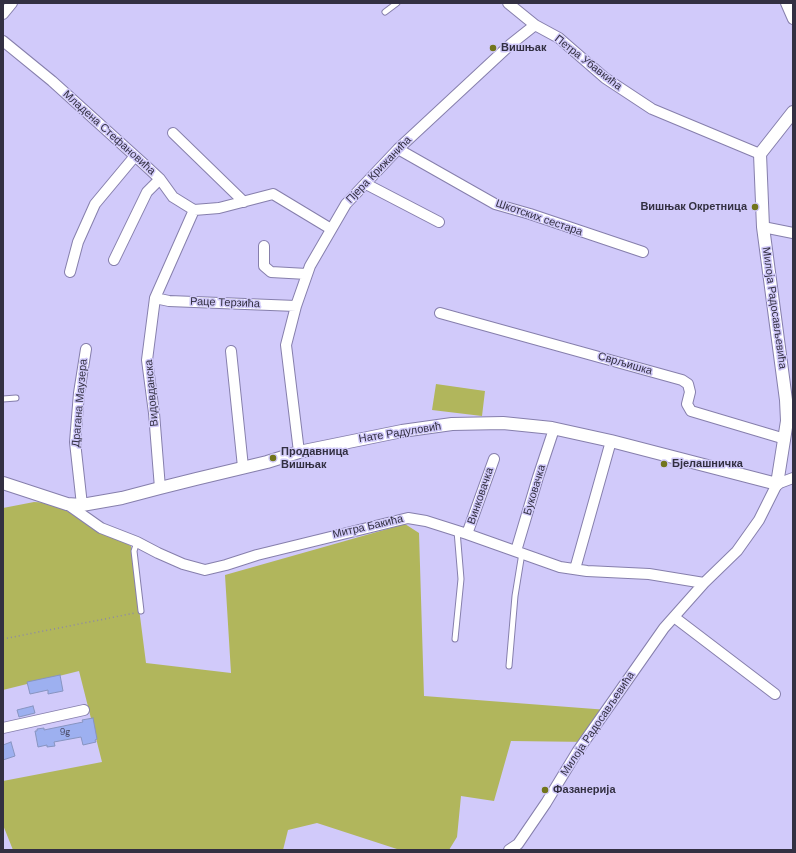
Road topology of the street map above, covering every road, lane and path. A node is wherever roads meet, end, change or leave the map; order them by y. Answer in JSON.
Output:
{"nodes":[{"id":1,"x":12,"y":3,"type":"edge"},
{"id":2,"x":397,"y":3,"type":"edge"},
{"id":3,"x":508,"y":3,"type":"edge"},
{"id":4,"x":786,"y":3,"type":"edge"},
{"id":5,"x":385,"y":12,"type":"dead end"},
{"id":6,"x":3,"y":14,"type":"edge"},
{"id":7,"x":793,"y":19,"type":"edge"},
{"id":8,"x":535,"y":25,"type":"junction"},
{"id":9,"x":3,"y":41,"type":"edge"},
{"id":10,"x":791,"y":116,"type":"edge"},
{"id":11,"x":172,"y":133,"type":"dead end"},
{"id":12,"x":398,"y":149,"type":"junction"},
{"id":13,"x":760,"y":154,"type":"junction"},
{"id":14,"x":134,"y":156,"type":"junction"},
{"id":15,"x":160,"y":179,"type":"junction"},
{"id":16,"x":366,"y":184,"type":"junction"},
{"id":17,"x":244,"y":202,"type":"junction"},
{"id":18,"x":194,"y":210,"type":"junction"},
{"id":19,"x":439,"y":222,"type":"dead end"},
{"id":20,"x":763,"y":227,"type":"junction"},
{"id":21,"x":331,"y":230,"type":"junction"},
{"id":22,"x":793,"y":233,"type":"edge"},
{"id":23,"x":264,"y":246,"type":"dead end"},
{"id":24,"x":643,"y":252,"type":"dead end"},
{"id":25,"x":114,"y":260,"type":"dead end"},
{"id":26,"x":70,"y":272,"type":"dead end"},
{"id":27,"x":307,"y":274,"type":"junction"},
{"id":28,"x":155,"y":298,"type":"junction"},
{"id":29,"x":296,"y":306,"type":"junction"},
{"id":30,"x":440,"y":313,"type":"dead end"},
{"id":31,"x":86,"y":349,"type":"dead end"},
{"id":32,"x":230,"y":351,"type":"dead end"},
{"id":33,"x":16,"y":398,"type":"dead end"},
{"id":34,"x":3,"y":399,"type":"edge"},
{"id":35,"x":554,"y":429,"type":"junction"},
{"id":36,"x":785,"y":439,"type":"junction"},
{"id":37,"x":611,"y":441,"type":"junction"},
{"id":38,"x":299,"y":452,"type":"junction"},
{"id":39,"x":494,"y":459,"type":"dead end"},
{"id":40,"x":243,"y":467,"type":"junction"},
{"id":41,"x":793,"y":478,"type":"edge"},
{"id":42,"x":3,"y":483,"type":"edge"},
{"id":43,"x":776,"y":484,"type":"junction"},
{"id":44,"x":160,"y":488,"type":"junction"},
{"id":45,"x":67,"y":504,"type":"junction"},
{"id":46,"x":82,"y":505,"type":"junction"},
{"id":47,"x":456,"y":530,"type":"junction"},
{"id":48,"x":467,"y":534,"type":"junction"},
{"id":49,"x":137,"y":542,"type":"junction"},
{"id":50,"x":519,"y":552,"type":"junction"},
{"id":51,"x":575,"y":569,"type":"junction"},
{"id":52,"x":704,"y":583,"type":"junction"},
{"id":53,"x":141,"y":612,"type":"joint"},
{"id":54,"x":674,"y":617,"type":"junction"},
{"id":55,"x":3,"y":639,"type":"edge"},
{"id":56,"x":455,"y":639,"type":"dead end"},
{"id":57,"x":509,"y":666,"type":"dead end"},
{"id":58,"x":775,"y":694,"type":"dead end"},
{"id":59,"x":84,"y":710,"type":"dead end"},
{"id":60,"x":3,"y":728,"type":"edge"},
{"id":61,"x":509,"y":850,"type":"edge"}],
"edges":[{"from":1,"to":6,"type":"street"},
{"from":2,"to":5,"type":"lane"},
{"from":3,"to":8,"type":"street","name":"Петра Убавкића"},
{"from":4,"to":7,"type":"street"},
{"from":8,"to":12,"type":"street","name":"Пјера Крижанића"},
{"from":8,"to":13,"type":"street","name":"Петра Убавкића"},
{"from":9,"to":14,"type":"street","name":"Младена Стефановића"},
{"from":10,"to":13,"type":"street"},
{"from":11,"to":17,"type":"street"},
{"from":12,"to":16,"type":"street","name":"Пјера Крижанића"},
{"from":12,"to":24,"type":"street","name":"Шкотских сестара"},
{"from":13,"to":20,"type":"street","name":"Милоја Радосављевића"},
{"from":14,"to":15,"type":"street","name":"Младена Стефановића"},
{"from":14,"to":26,"type":"street"},
{"from":15,"to":18,"type":"street","name":"Младена Стефановића"},
{"from":15,"to":25,"type":"street"},
{"from":16,"to":19,"type":"street"},
{"from":16,"to":21,"type":"street","name":"Пјера Крижанића"},
{"from":17,"to":18,"type":"street"},
{"from":17,"to":21,"type":"street"},
{"from":18,"to":28,"type":"street","name":"Видовданска"},
{"from":20,"to":22,"type":"street"},
{"from":20,"to":36,"type":"street","name":"Милоја Радосављевића"},
{"from":21,"to":27,"type":"street","name":"Пјера Крижанића"},
{"from":23,"to":27,"type":"street"},
{"from":27,"to":29,"type":"street","name":"Пјера Крижанића"},
{"from":28,"to":29,"type":"street","name":"Раце Терзића"},
{"from":28,"to":44,"type":"street","name":"Видовданска"},
{"from":29,"to":38,"type":"street","name":"Пјера Крижанића"},
{"from":30,"to":36,"type":"street","name":"Сврљишка"},
{"from":31,"to":46,"type":"street","name":"Драгана Маузера"},
{"from":32,"to":40,"type":"street"},
{"from":33,"to":34,"type":"lane"},
{"from":35,"to":37,"type":"street","name":"Нате Радуловић"},
{"from":35,"to":38,"type":"street","name":"Нате Радуловић"},
{"from":35,"to":50,"type":"street","name":"Буковачка"},
{"from":36,"to":43,"type":"street","name":"Милоја Радосављевића"},
{"from":37,"to":43,"type":"street","name":"Нате Радуловић"},
{"from":37,"to":51,"type":"street"},
{"from":38,"to":40,"type":"street","name":"Нате Радуловић"},
{"from":39,"to":48,"type":"street","name":"Винковачка"},
{"from":40,"to":44,"type":"street","name":"Нате Радуловић"},
{"from":41,"to":43,"type":"street"},
{"from":42,"to":45,"type":"street","name":"Нате Радуловић"},
{"from":43,"to":52,"type":"street","name":"Милоја Радосављевића"},
{"from":44,"to":46,"type":"street","name":"Нате Радуловић"},
{"from":45,"to":46,"type":"street","name":"Нате Радуловић"},
{"from":45,"to":49,"type":"street","name":"Митра Бакића"},
{"from":47,"to":48,"type":"street","name":"Митра Бакића"},
{"from":47,"to":49,"type":"street","name":"Митра Бакића"},
{"from":47,"to":56,"type":"lane"},
{"from":48,"to":50,"type":"street","name":"Митра Бакића"},
{"from":49,"to":53,"type":"lane"},
{"from":50,"to":51,"type":"street","name":"Митра Бакића"},
{"from":50,"to":57,"type":"lane"},
{"from":51,"to":52,"type":"street","name":"Митра Бакића"},
{"from":52,"to":54,"type":"street","name":"Милоја Радосављевића"},
{"from":53,"to":55,"type":"path"},
{"from":54,"to":58,"type":"street"},
{"from":54,"to":61,"type":"street","name":"Милоја Радосављевића"},
{"from":59,"to":60,"type":"street"}]}
